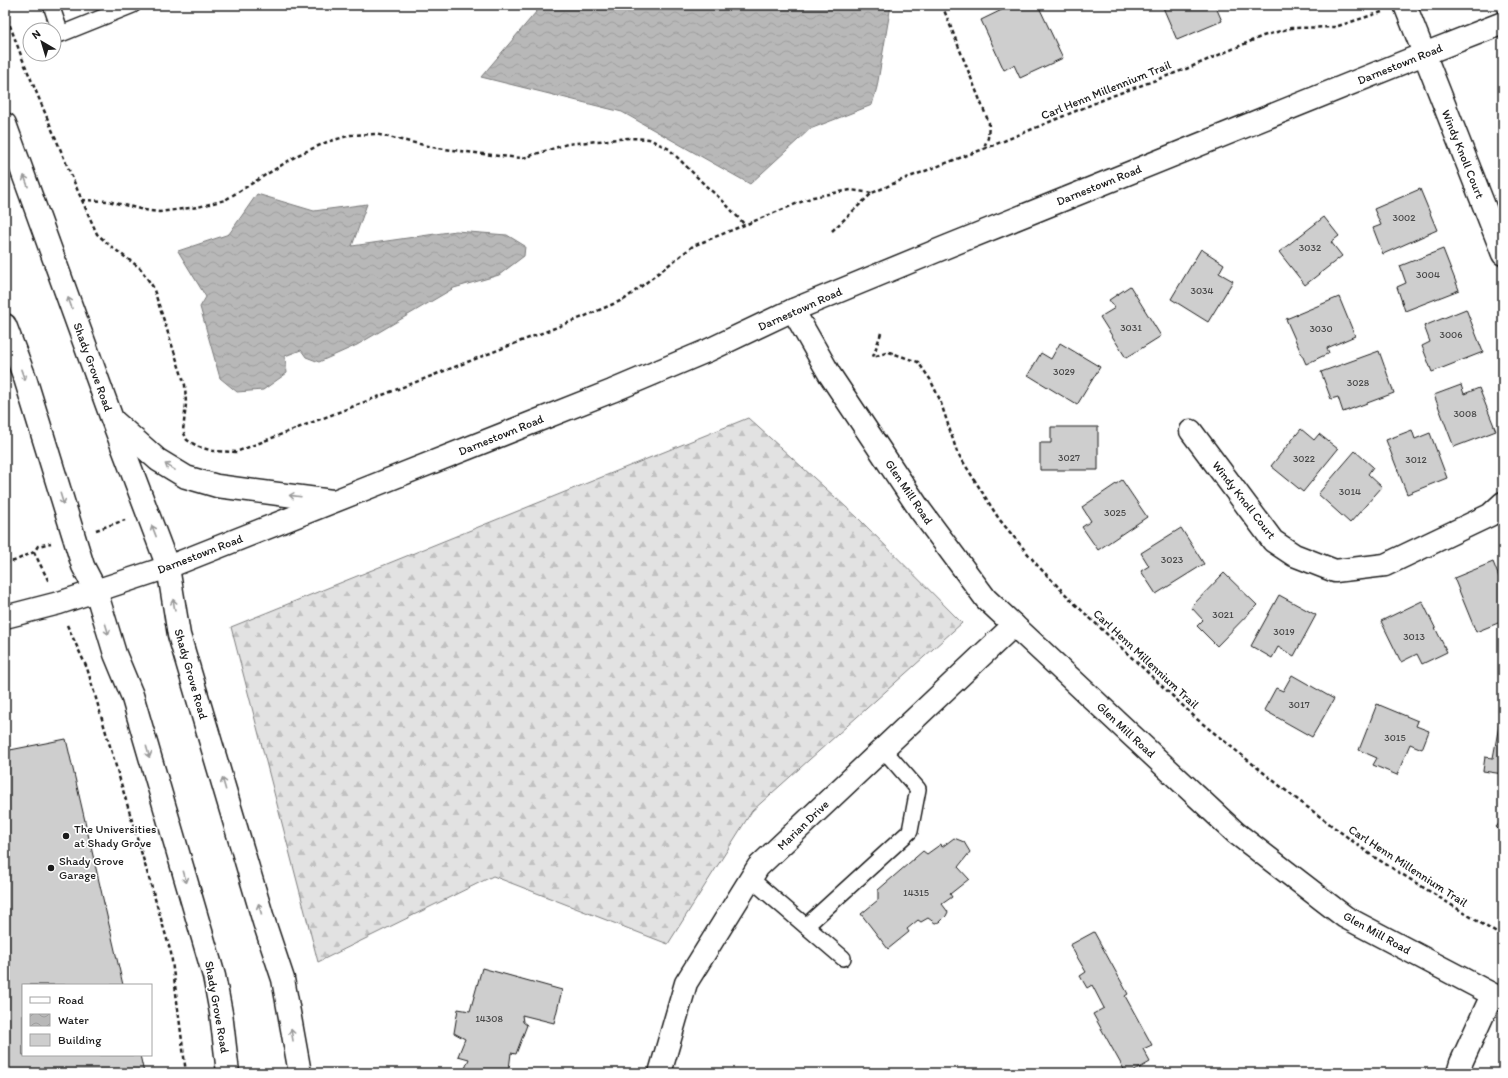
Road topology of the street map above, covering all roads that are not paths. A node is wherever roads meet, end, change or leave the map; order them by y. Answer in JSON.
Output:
{"nodes":[{"id":1,"x":50,"y":5,"type":"edge"},
{"id":2,"x":133,"y":5,"type":"edge"},
{"id":3,"x":1397,"y":7,"type":"edge"},
{"id":4,"x":1503,"y":23,"type":"edge"},
{"id":5,"x":1424,"y":54,"type":"junction"},
{"id":6,"x":5,"y":124,"type":"edge"},
{"id":7,"x":1503,"y":254,"type":"edge"},
{"id":8,"x":793,"y":310,"type":"junction"},
{"id":9,"x":5,"y":325,"type":"edge"},
{"id":10,"x":112,"y":419,"type":"junction"},
{"id":11,"x":1191,"y":431,"type":"dead end"},
{"id":12,"x":334,"y":501,"type":"junction"},
{"id":13,"x":1503,"y":504,"type":"edge"},
{"id":14,"x":168,"y":567,"type":"junction"},
{"id":15,"x":96,"y":591,"type":"junction"},
{"id":16,"x":5,"y":617,"type":"edge"},
{"id":17,"x":1014,"y":625,"type":"junction"},
{"id":18,"x":883,"y":749,"type":"junction"},
{"id":19,"x":751,"y":879,"type":"junction"},
{"id":20,"x":806,"y":926,"type":"junction"},
{"id":21,"x":843,"y":958,"type":"dead end"},
{"id":22,"x":1497,"y":998,"type":"edge"},
{"id":23,"x":228,"y":1073,"type":"edge"},
{"id":24,"x":300,"y":1073,"type":"edge"},
{"id":25,"x":660,"y":1073,"type":"edge"},
{"id":26,"x":1458,"y":1073,"type":"edge"}],
"edges":[{"from":1,"to":2,"type":"lane"},
{"from":3,"to":5,"type":"main road","name":"Windy Knoll Court"},
{"from":4,"to":5,"type":"main road","name":"Darnestown Road"},
{"from":5,"to":7,"type":"main road","name":"Windy Knoll Court"},
{"from":5,"to":8,"type":"main road","name":"Darnestown Road"},
{"from":10,"to":6,"type":"main road","name":"Shady Grove Road","one_way":true},
{"from":8,"to":12,"type":"main road","name":"Darnestown Road"},
{"from":8,"to":17,"type":"main road","name":"Glen Mill Road"},
{"from":9,"to":15,"type":"main road","name":"Shady Grove Road","one_way":true},
{"from":12,"to":10,"type":"main road","one_way":true},
{"from":14,"to":10,"type":"main road","name":"Shady Grove Road","one_way":true},
{"from":11,"to":13,"type":"main road","name":"Windy Knoll Court"},
{"from":12,"to":14,"type":"main road","name":"Darnestown Road"},
{"from":14,"to":15,"type":"main road","name":"Darnestown Road"},
{"from":24,"to":14,"type":"main road","name":"Shady Grove Road","one_way":true},
{"from":15,"to":16,"type":"main road","name":"Darnestown Road"},
{"from":15,"to":23,"type":"main road","name":"Shady Grove Road","one_way":true},
{"from":17,"to":18,"type":"main road","name":"Marian Drive"},
{"from":17,"to":22,"type":"main road","name":"Glen Mill Road"},
{"from":18,"to":19,"type":"main road","name":"Marian Drive"},
{"from":18,"to":20,"type":"lane"},
{"from":19,"to":20,"type":"lane"},
{"from":19,"to":25,"type":"main road","name":"Marian Drive"},
{"from":20,"to":21,"type":"lane"},
{"from":22,"to":26,"type":"main road","name":"Glen Mill Road"}]}
